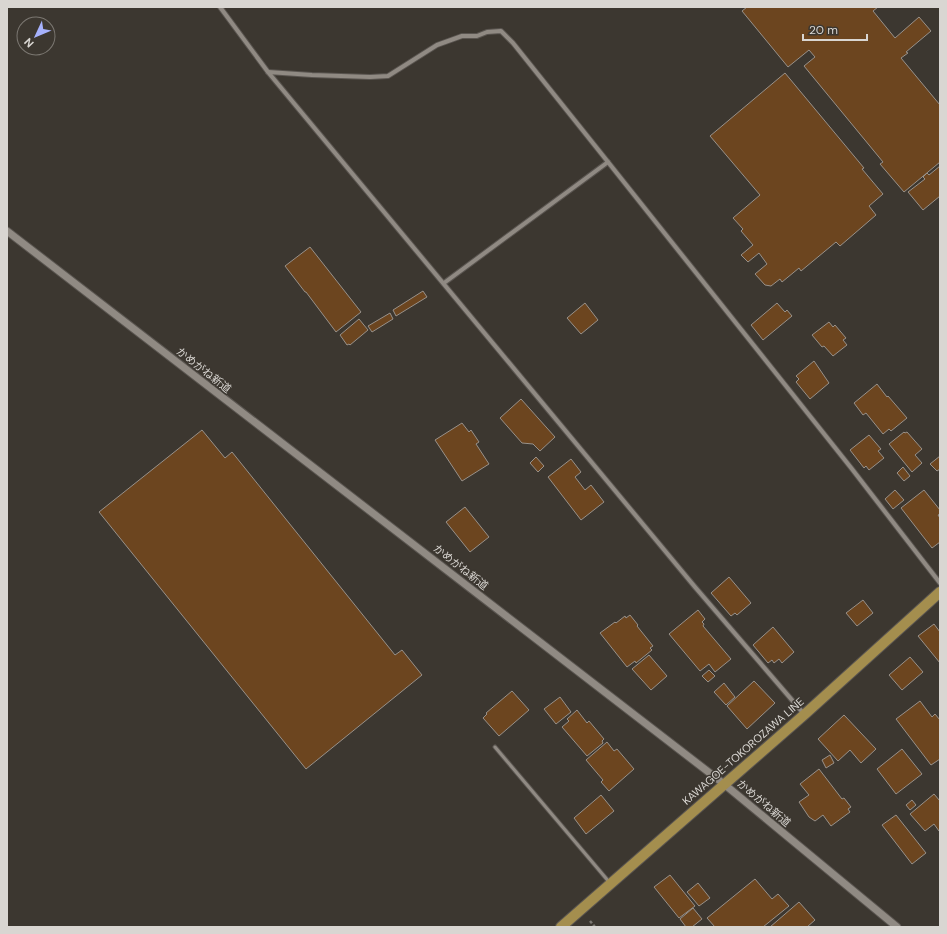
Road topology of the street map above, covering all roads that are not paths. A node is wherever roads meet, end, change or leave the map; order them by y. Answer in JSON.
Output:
{"nodes":[{"id":1,"x":220,"y":7,"type":"edge"},
{"id":2,"x":268,"y":72,"type":"junction"},
{"id":3,"x":608,"y":162,"type":"junction"},
{"id":4,"x":7,"y":231,"type":"edge"},
{"id":5,"x":444,"y":284,"type":"junction"},
{"id":6,"x":940,"y":583,"type":"edge"},
{"id":7,"x":940,"y":592,"type":"edge"},
{"id":8,"x":805,"y":714,"type":"junction"},
{"id":9,"x":495,"y":747,"type":"dead end"},
{"id":10,"x":724,"y":784,"type":"junction"},
{"id":11,"x":610,"y":883,"type":"junction"},
{"id":12,"x":561,"y":927,"type":"edge"},
{"id":13,"x":897,"y":927,"type":"edge"}],
"edges":[{"from":1,"to":2,"type":"street"},
{"from":2,"to":3,"type":"street"},
{"from":2,"to":5,"type":"street"},
{"from":3,"to":5,"type":"street"},
{"from":3,"to":6,"type":"street"},
{"from":4,"to":10,"type":"street","name":"かめがね新道"},
{"from":5,"to":8,"type":"street"},
{"from":7,"to":8,"type":"main road","name":"KAWAGOE-TOKOROZAWA LINE"},
{"from":8,"to":10,"type":"main road","name":"KAWAGOE-TOKOROZAWA LINE"},
{"from":9,"to":11,"type":"lane"},
{"from":10,"to":11,"type":"main road","name":"KAWAGOE-TOKOROZAWA LINE"},
{"from":10,"to":13,"type":"street","name":"かめがね新道"},
{"from":11,"to":12,"type":"main road","name":"KAWAGOE-TOKOROZAWA LINE"}]}
